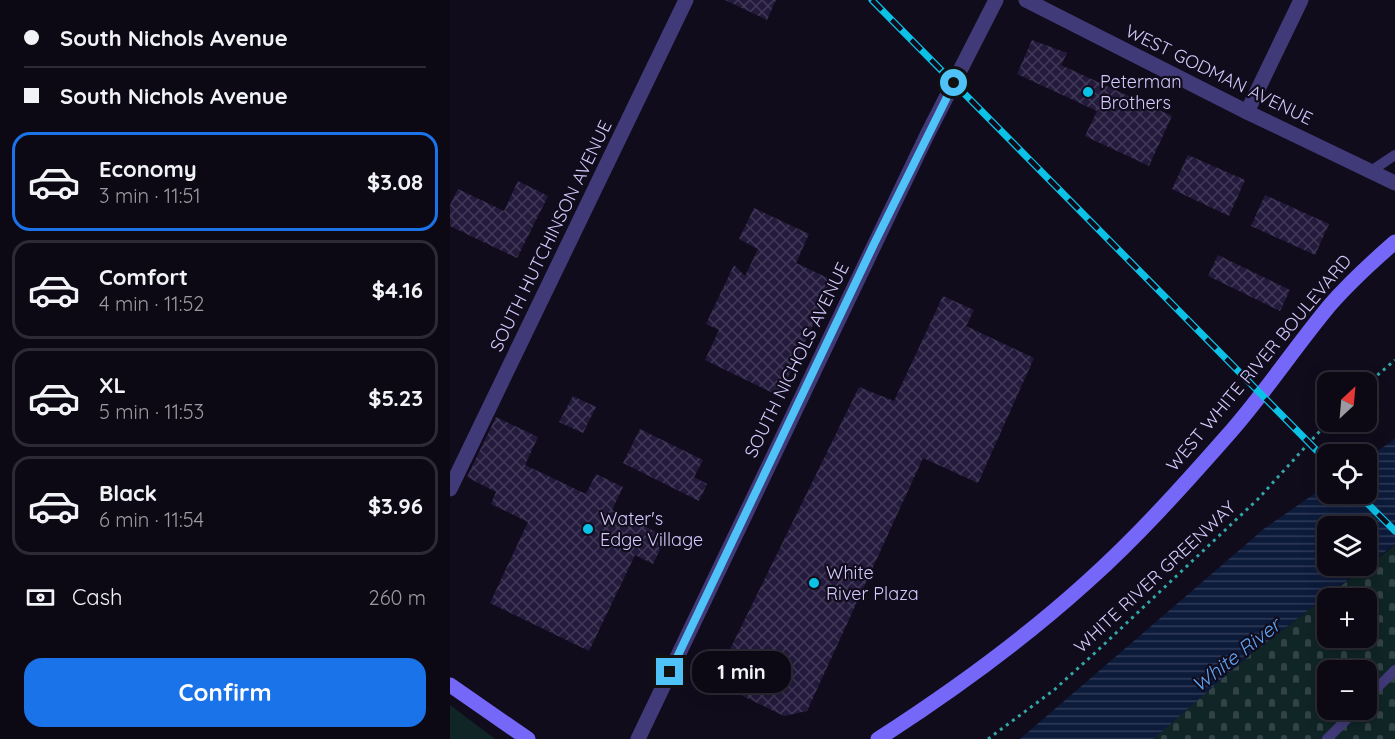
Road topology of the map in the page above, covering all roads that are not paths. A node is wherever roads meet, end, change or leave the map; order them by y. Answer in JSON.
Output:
{"nodes":[{"id":1,"x":686,"y":0,"type":"edge"},
{"id":2,"x":996,"y":0,"type":"edge"},
{"id":3,"x":1026,"y":0,"type":"edge"},
{"id":4,"x":1301,"y":0,"type":"edge"},
{"id":5,"x":1247,"y":112,"type":"junction"},
{"id":6,"x":1395,"y":155,"type":"edge"},
{"id":7,"x":1371,"y":171,"type":"junction"},
{"id":8,"x":1395,"y":183,"type":"edge"},
{"id":9,"x":1395,"y":242,"type":"edge"},
{"id":10,"x":450,"y":489,"type":"edge"},
{"id":11,"x":1395,"y":670,"type":"edge"},
{"id":12,"x":450,"y":685,"type":"edge"},
{"id":13,"x":1377,"y":688,"type":"edge"},
{"id":14,"x":1346,"y":720,"type":"edge"},
{"id":15,"x":528,"y":739,"type":"edge"},
{"id":16,"x":638,"y":739,"type":"edge"},
{"id":17,"x":878,"y":739,"type":"edge"},
{"id":18,"x":1327,"y":739,"type":"edge"}],
"edges":[{"from":1,"to":10,"type":"street","name":"SOUTH HUTCHINSON AVENUE"},
{"from":2,"to":16,"type":"street","name":"SOUTH NICHOLS AVENUE"},
{"from":3,"to":5,"type":"street","name":"WEST GODMAN AVENUE"},
{"from":4,"to":5,"type":"street"},
{"from":5,"to":7,"type":"street","name":"WEST GODMAN AVENUE"},
{"from":6,"to":7,"type":"lane"},
{"from":7,"to":8,"type":"street","name":"WEST GODMAN AVENUE"},
{"from":9,"to":17,"type":"street","name":"WEST WHITE RIVER BOULEVARD"},
{"from":11,"to":13,"type":"lane"},
{"from":12,"to":15,"type":"street"},
{"from":14,"to":18,"type":"lane"}]}
